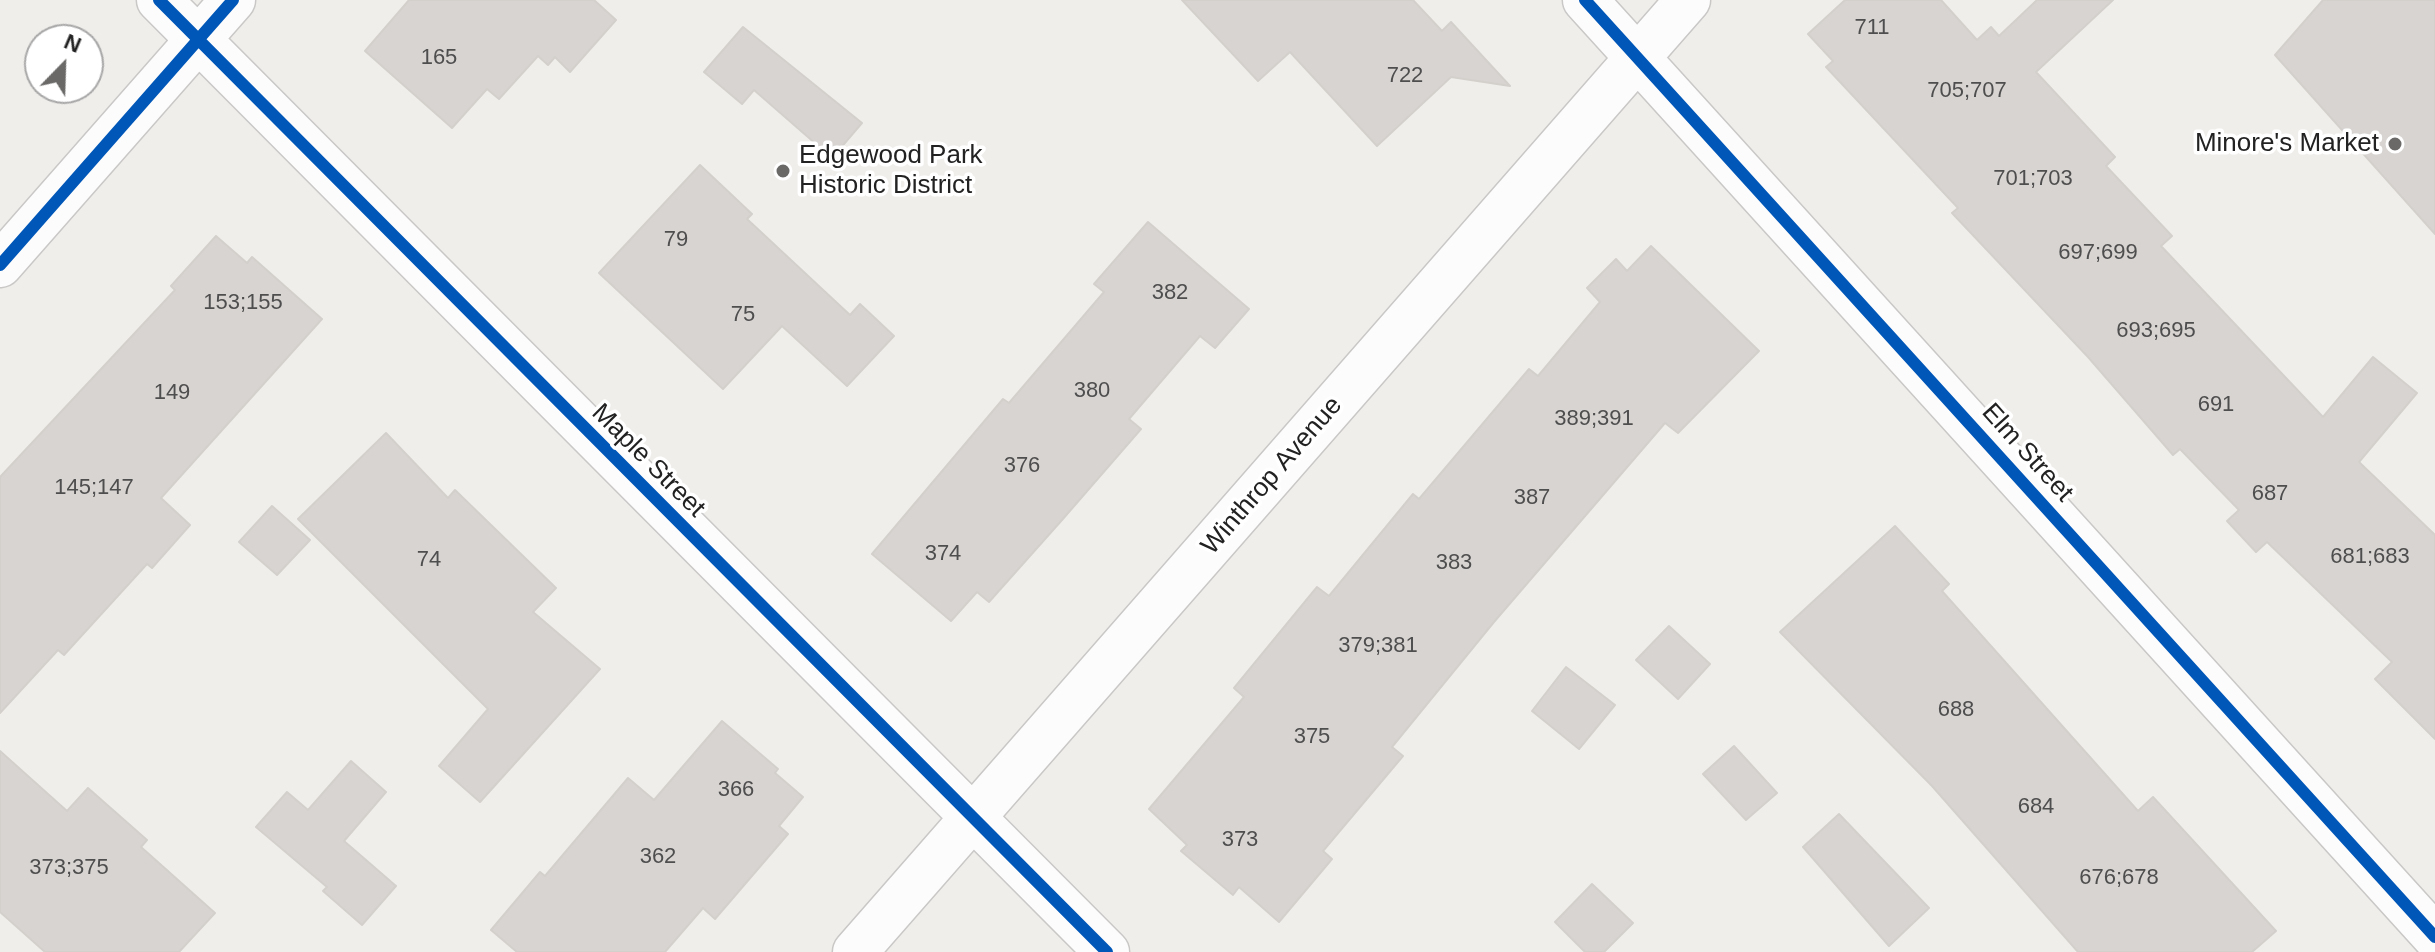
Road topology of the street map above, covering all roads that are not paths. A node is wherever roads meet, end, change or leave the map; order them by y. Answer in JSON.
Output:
{"nodes":[{"id":1,"x":159,"y":0,"type":"edge"},
{"id":2,"x":233,"y":0,"type":"edge"},
{"id":3,"x":1585,"y":0,"type":"edge"},
{"id":4,"x":1688,"y":0,"type":"edge"},
{"id":5,"x":197,"y":41,"type":"junction"},
{"id":6,"x":1637,"y":57,"type":"junction"},
{"id":7,"x":0,"y":265,"type":"edge"},
{"id":8,"x":973,"y":818,"type":"junction"},
{"id":9,"x":2435,"y":937,"type":"edge"},
{"id":10,"x":855,"y":952,"type":"edge"},
{"id":11,"x":1107,"y":952,"type":"edge"}],
"edges":[{"from":1,"to":5,"type":"street","name":"Maple Street"},
{"from":2,"to":5,"type":"street"},
{"from":3,"to":6,"type":"street","name":"Elm Street"},
{"from":4,"to":6,"type":"street","name":"Winthrop Avenue"},
{"from":5,"to":7,"type":"street"},
{"from":5,"to":8,"type":"street","name":"Maple Street"},
{"from":6,"to":8,"type":"street","name":"Winthrop Avenue"},
{"from":6,"to":9,"type":"street","name":"Elm Street"},
{"from":8,"to":10,"type":"street","name":"Winthrop Avenue"},
{"from":8,"to":11,"type":"street","name":"Maple Street"}]}
